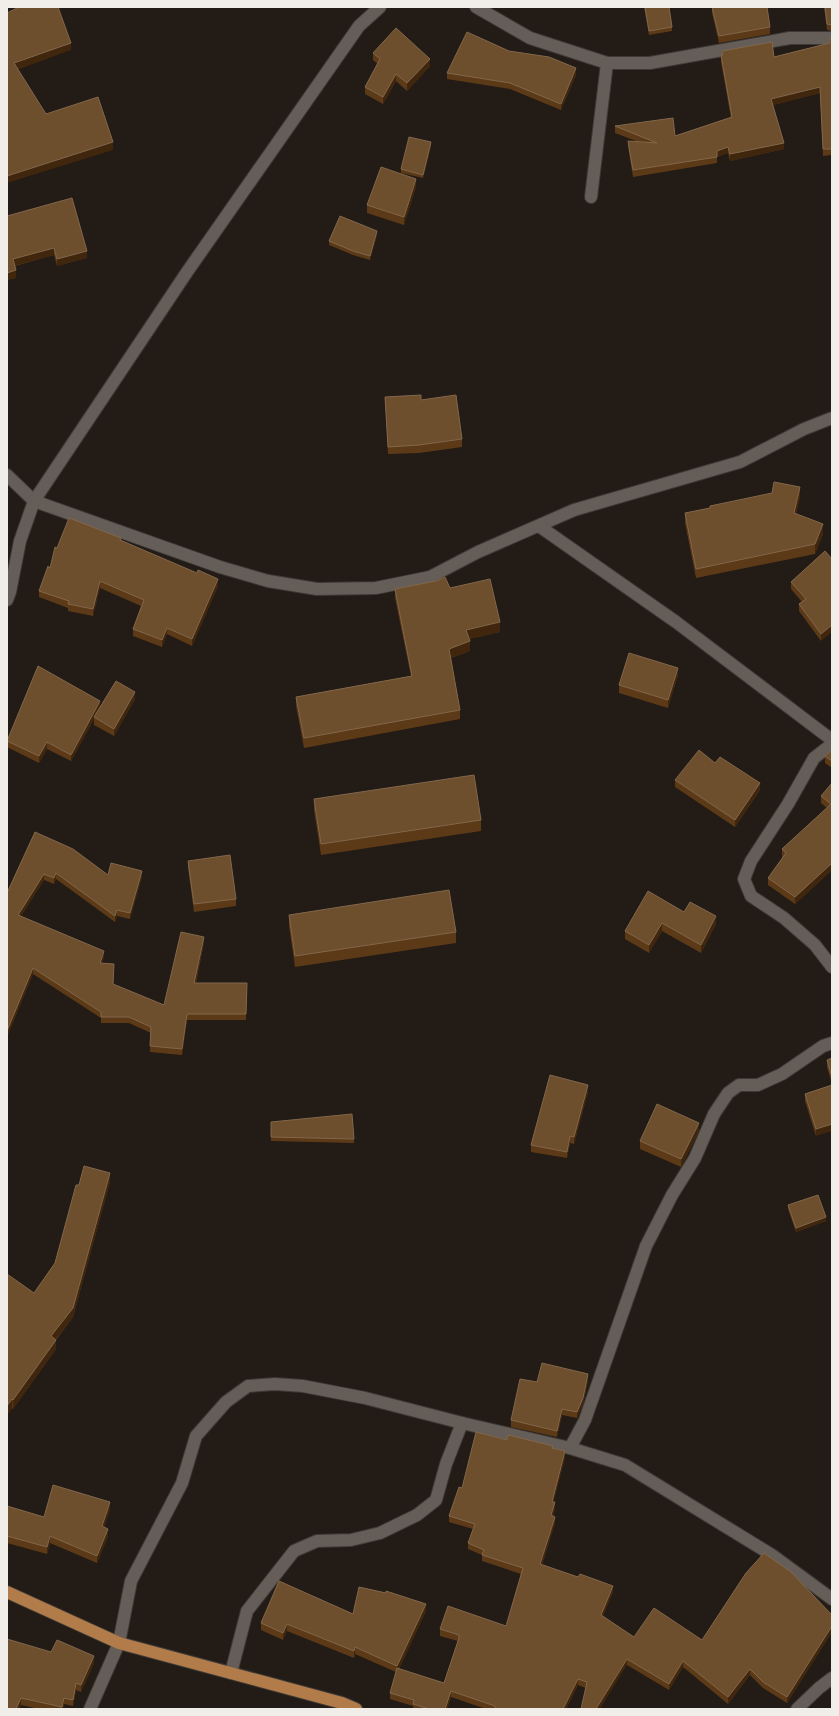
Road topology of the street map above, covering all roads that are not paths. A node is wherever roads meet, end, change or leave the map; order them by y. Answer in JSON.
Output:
{"nodes":[{"id":1,"x":380,"y":7,"type":"edge"},
{"id":2,"x":476,"y":7,"type":"edge"},
{"id":3,"x":832,"y":38,"type":"edge"},
{"id":4,"x":608,"y":63,"type":"junction"},
{"id":5,"x":592,"y":197,"type":"dead end"},
{"id":6,"x":832,"y":418,"type":"edge"},
{"id":7,"x":7,"y":474,"type":"edge"},
{"id":8,"x":34,"y":501,"type":"junction"},
{"id":9,"x":539,"y":526,"type":"junction"},
{"id":10,"x":7,"y":600,"type":"edge"},
{"id":11,"x":832,"y":740,"type":"edge"},
{"id":12,"x":832,"y":744,"type":"edge"},
{"id":13,"x":832,"y":967,"type":"edge"},
{"id":14,"x":832,"y":1043,"type":"edge"},
{"id":15,"x":462,"y":1424,"type":"junction"},
{"id":16,"x":570,"y":1448,"type":"junction"},
{"id":17,"x":7,"y":1592,"type":"edge"},
{"id":18,"x":832,"y":1599,"type":"edge"},
{"id":19,"x":119,"y":1643,"type":"junction"},
{"id":20,"x":231,"y":1674,"type":"junction"},
{"id":21,"x":832,"y":1678,"type":"edge"},
{"id":22,"x":90,"y":1709,"type":"edge"},
{"id":23,"x":356,"y":1709,"type":"edge"},
{"id":24,"x":797,"y":1709,"type":"edge"}],
"edges":[{"from":1,"to":8,"type":"street"},
{"from":2,"to":4,"type":"street"},
{"from":3,"to":4,"type":"street"},
{"from":4,"to":5,"type":"street"},
{"from":6,"to":9,"type":"street"},
{"from":7,"to":8,"type":"street"},
{"from":8,"to":9,"type":"street"},
{"from":8,"to":10,"type":"street"},
{"from":9,"to":11,"type":"street"},
{"from":12,"to":13,"type":"street"},
{"from":14,"to":16,"type":"street"},
{"from":15,"to":16,"type":"street"},
{"from":15,"to":19,"type":"street"},
{"from":15,"to":20,"type":"street"},
{"from":16,"to":18,"type":"street"},
{"from":17,"to":19,"type":"main road"},
{"from":19,"to":20,"type":"main road"},
{"from":19,"to":22,"type":"street"},
{"from":20,"to":23,"type":"main road"},
{"from":21,"to":24,"type":"street"}]}
